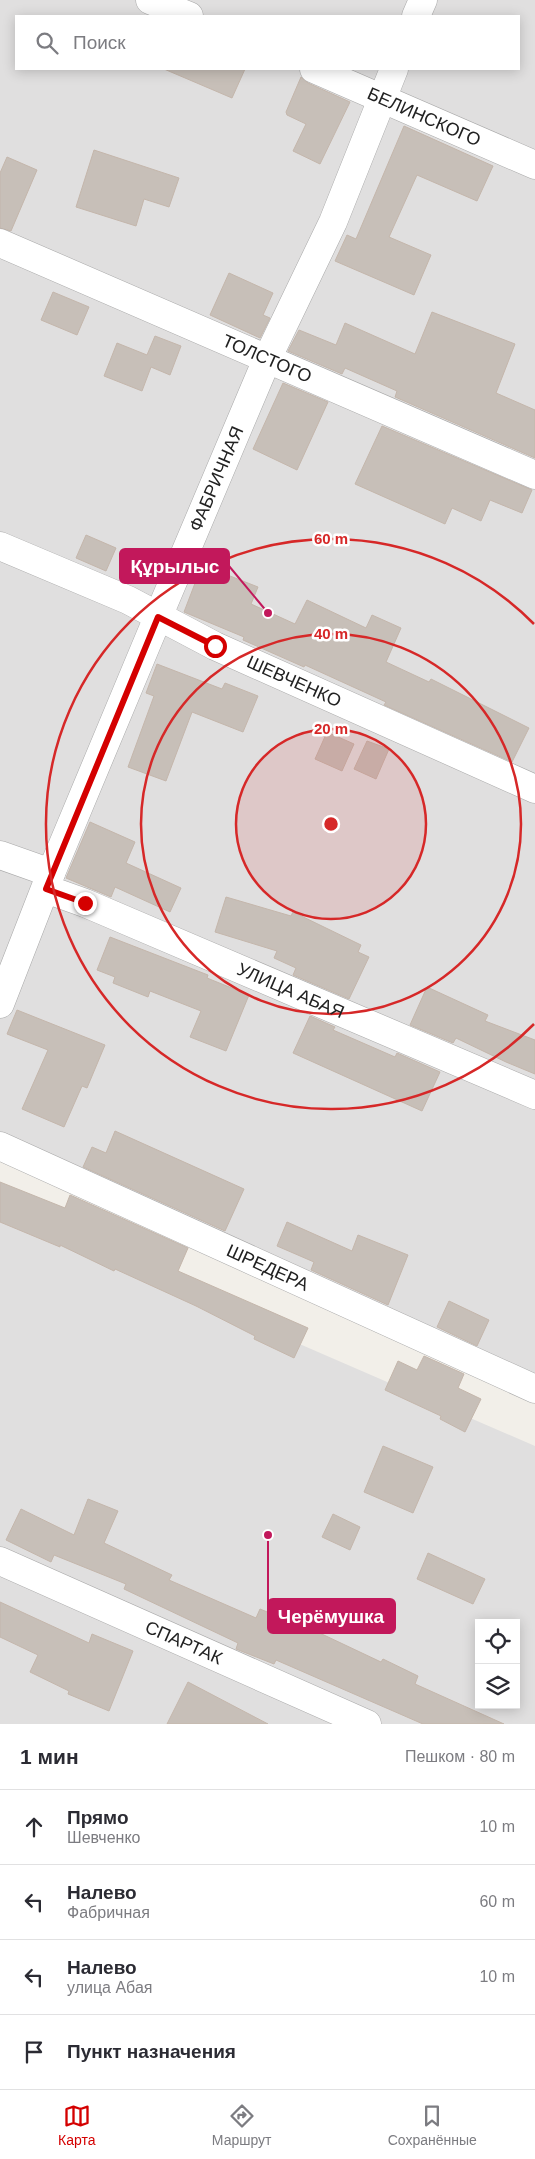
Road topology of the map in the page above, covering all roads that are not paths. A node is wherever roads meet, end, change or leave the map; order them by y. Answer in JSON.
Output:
{"nodes":[{"id":1,"x":150,"y":0,"type":"edge"},
{"id":2,"x":423,"y":0,"type":"edge"},
{"id":3,"x":187,"y":15,"type":"edge"},
{"id":4,"x":416,"y":15,"type":"edge"},
{"id":5,"x":316,"y":70,"type":"edge"},
{"id":6,"x":394,"y":70,"type":"edge"},
{"id":7,"x":382,"y":97,"type":"junction"},
{"id":8,"x":535,"y":165,"type":"edge"},
{"id":9,"x":0,"y":243,"type":"edge"},
{"id":10,"x":268,"y":357,"type":"junction"},
{"id":11,"x":535,"y":475,"type":"edge"},
{"id":12,"x":0,"y":546,"type":"edge"},
{"id":13,"x":158,"y":617,"type":"junction"},
{"id":14,"x":535,"y":789,"type":"edge"},
{"id":15,"x":0,"y":855,"type":"edge"},
{"id":16,"x":48,"y":881,"type":"junction"},
{"id":17,"x":0,"y":1004,"type":"edge"},
{"id":18,"x":535,"y":1095,"type":"edge"},
{"id":19,"x":0,"y":1146,"type":"edge"},
{"id":20,"x":535,"y":1389,"type":"edge"},
{"id":21,"x":0,"y":1561,"type":"edge"},
{"id":22,"x":368,"y":1724,"type":"edge"}],
"edges":[{"from":1,"to":3,"type":"street"},
{"from":2,"to":4,"type":"street"},
{"from":5,"to":7,"type":"street","name":"БЕЛИНСКОГО"},
{"from":6,"to":7,"type":"street","name":"ФАБРИЧНАЯ"},
{"from":7,"to":8,"type":"street","name":"БЕЛИНСКОГО"},
{"from":7,"to":10,"type":"street","name":"ФАБРИЧНАЯ"},
{"from":9,"to":10,"type":"street","name":"ТОЛСТОГО"},
{"from":10,"to":11,"type":"street","name":"ТОЛСТОГО"},
{"from":10,"to":13,"type":"street","name":"ФАБРИЧНАЯ"},
{"from":12,"to":13,"type":"street","name":"ШЕВЧЕНКО"},
{"from":13,"to":14,"type":"street","name":"ШЕВЧЕНКО"},
{"from":13,"to":16,"type":"street","name":"ФАБРИЧНАЯ"},
{"from":15,"to":16,"type":"street","name":"УЛИЦА АБАЯ"},
{"from":16,"to":17,"type":"street","name":"ФАБРИЧНАЯ"},
{"from":16,"to":18,"type":"street","name":"УЛИЦА АБАЯ"},
{"from":19,"to":20,"type":"street","name":"ШРЕДЕРА"},
{"from":21,"to":22,"type":"street","name":"СПАРТАК"}]}
